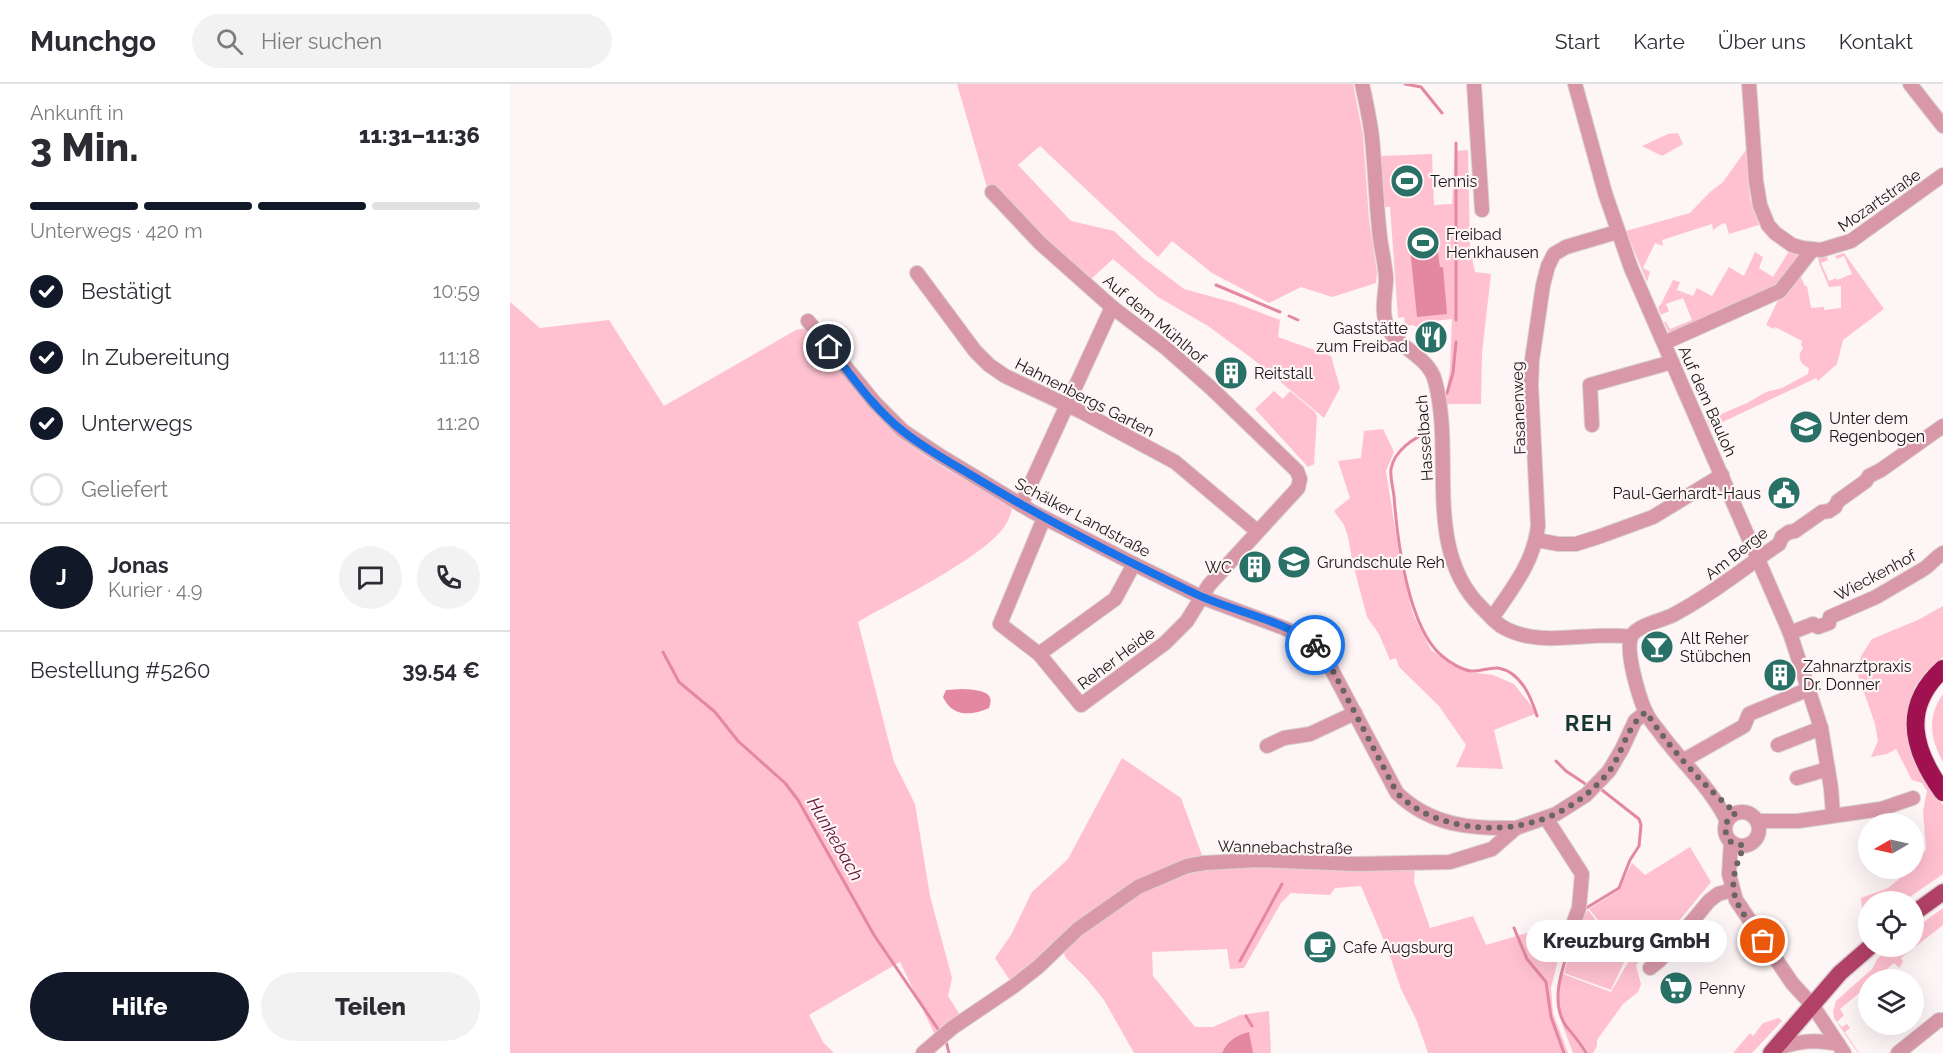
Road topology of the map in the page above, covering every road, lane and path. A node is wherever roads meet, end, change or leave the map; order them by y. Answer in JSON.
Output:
{"nodes":[{"id":1,"x":1362,"y":84,"type":"edge"},
{"id":2,"x":1474,"y":84,"type":"edge"},
{"id":3,"x":1575,"y":84,"type":"edge"},
{"id":4,"x":1749,"y":84,"type":"edge"},
{"id":5,"x":1910,"y":84,"type":"edge"},
{"id":6,"x":1943,"y":126,"type":"edge"},
{"id":7,"x":1943,"y":175,"type":"edge"},
{"id":8,"x":992,"y":192,"type":"dead end"},
{"id":9,"x":1482,"y":210,"type":"dead end"},
{"id":10,"x":1617,"y":232,"type":"junction"},
{"id":11,"x":1812,"y":250,"type":"junction"},
{"id":12,"x":917,"y":273,"type":"dead end"},
{"id":13,"x":1112,"y":307,"type":"junction"},
{"id":14,"x":808,"y":321,"type":"dead end"},
{"id":15,"x":1664,"y":343,"type":"junction"},
{"id":16,"x":1672,"y":362,"type":"junction"},
{"id":17,"x":1068,"y":405,"type":"junction"},
{"id":18,"x":1592,"y":425,"type":"dead end"},
{"id":19,"x":1943,"y":426,"type":"edge"},
{"id":20,"x":1722,"y":476,"type":"junction"},
{"id":21,"x":1021,"y":505,"type":"junction"},
{"id":22,"x":1044,"y":518,"type":"junction"},
{"id":23,"x":1257,"y":531,"type":"junction"},
{"id":24,"x":1537,"y":540,"type":"junction"},
{"id":25,"x":1943,"y":553,"type":"edge"},
{"id":26,"x":1758,"y":558,"type":"junction"},
{"id":27,"x":1134,"y":564,"type":"junction"},
{"id":28,"x":1201,"y":597,"type":"junction"},
{"id":29,"x":1492,"y":618,"type":"junction"},
{"id":30,"x":1790,"y":633,"type":"junction"},
{"id":31,"x":1631,"y":638,"type":"junction"},
{"id":32,"x":1039,"y":654,"type":"junction"},
{"id":33,"x":1943,"y":669,"type":"edge"},
{"id":34,"x":1943,"y":683,"type":"edge"},
{"id":35,"x":1809,"y":689,"type":"junction"},
{"id":36,"x":1646,"y":712,"type":"junction"},
{"id":37,"x":1355,"y":713,"type":"junction"},
{"id":38,"x":1821,"y":728,"type":"junction"},
{"id":39,"x":1778,"y":745,"type":"dead end"},
{"id":40,"x":1267,"y":746,"type":"dead end"},
{"id":41,"x":1684,"y":760,"type":"junction"},
{"id":42,"x":1828,"y":769,"type":"junction"},
{"id":43,"x":1943,"y":775,"type":"edge"},
{"id":44,"x":1797,"y":778,"type":"dead end"},
{"id":45,"x":1943,"y":792,"type":"edge"},
{"id":46,"x":1913,"y":798,"type":"dead end"},
{"id":47,"x":1833,"y":815,"type":"junction"},
{"id":48,"x":1732,"y":817,"type":"junction"},
{"id":49,"x":1546,"y":818,"type":"junction"},
{"id":50,"x":1757,"y":827,"type":"junction"},
{"id":51,"x":1516,"y":828,"type":"junction"},
{"id":52,"x":1737,"y":844,"type":"junction"},
{"id":53,"x":1732,"y":888,"type":"junction"},
{"id":54,"x":1943,"y":892,"type":"edge"},
{"id":55,"x":1924,"y":906,"type":"edge"},
{"id":56,"x":1568,"y":938,"type":"dead end"},
{"id":57,"x":1858,"y":957,"type":"edge"},
{"id":58,"x":1650,"y":968,"type":"dead end"},
{"id":59,"x":1813,"y":1006,"type":"junction"},
{"id":60,"x":1943,"y":1020,"type":"edge"},
{"id":61,"x":1841,"y":1048,"type":"edge"},
{"id":62,"x":1773,"y":1051,"type":"edge"},
{"id":63,"x":923,"y":1053,"type":"edge"},
{"id":64,"x":1898,"y":1053,"type":"edge"}],
"edges":[{"from":1,"to":29,"type":"street","name":"Hasselbach"},
{"from":2,"to":9,"type":"street"},
{"from":3,"to":10,"type":"street","name":"Auf dem Bauloh"},
{"from":4,"to":11,"type":"street"},
{"from":5,"to":6,"type":"street"},
{"from":7,"to":11,"type":"street","name":"Mozartstraße"},
{"from":8,"to":13,"type":"street","name":"Auf dem Mühlhof"},
{"from":10,"to":15,"type":"street","name":"Auf dem Bauloh"},
{"from":10,"to":24,"type":"street","name":"Fasanenweg"},
{"from":11,"to":15,"type":"street"},
{"from":12,"to":17,"type":"street","name":"Hahnenbergs Garten"},
{"from":13,"to":17,"type":"street"},
{"from":13,"to":23,"type":"street","name":"Auf dem Mühlhof"},
{"from":14,"to":21,"type":"street","name":"Schälker Landstraße"},
{"from":15,"to":16,"type":"street","name":"Auf dem Bauloh"},
{"from":16,"to":18,"type":"street"},
{"from":16,"to":20,"type":"street","name":"Auf dem Bauloh"},
{"from":17,"to":21,"type":"street"},
{"from":17,"to":23,"type":"street","name":"Hahnenbergs Garten"},
{"from":19,"to":26,"type":"street","name":"Am Berge"},
{"from":20,"to":24,"type":"street"},
{"from":20,"to":26,"type":"street","name":"Auf dem Bauloh"},
{"from":21,"to":22,"type":"street","name":"Schälker Landstraße"},
{"from":22,"to":27,"type":"street","name":"Schälker Landstraße"},
{"from":22,"to":32,"type":"street","name":"Reher Heide"},
{"from":23,"to":28,"type":"street"},
{"from":24,"to":29,"type":"street","name":"Fasanenweg"},
{"from":25,"to":30,"type":"street","name":"Wieckenhof"},
{"from":26,"to":30,"type":"street","name":"Auf dem Bauloh"},
{"from":26,"to":31,"type":"street","name":"Am Berge"},
{"from":27,"to":28,"type":"street","name":"Schälker Landstraße"},
{"from":27,"to":32,"type":"street"},
{"from":28,"to":32,"type":"street","name":"Reher Heide"},
{"from":28,"to":37,"type":"street","name":"Schälker Landstraße"},
{"from":29,"to":31,"type":"street","name":"Hasselbach"},
{"from":30,"to":35,"type":"street","name":"Auf dem Bauloh"},
{"from":31,"to":36,"type":"street"},
{"from":33,"to":45,"type":"highway"},
{"from":34,"to":43,"type":"highway"},
{"from":35,"to":38,"type":"street","name":"Auf dem Bauloh"},
{"from":35,"to":41,"type":"street"},
{"from":36,"to":41,"type":"street"},
{"from":36,"to":49,"type":"street","name":"Wannebachstraße"},
{"from":37,"to":40,"type":"street"},
{"from":37,"to":51,"type":"street","name":"Schälker Landstraße"},
{"from":38,"to":39,"type":"street"},
{"from":38,"to":42,"type":"street","name":"Auf dem Bauloh"},
{"from":41,"to":48,"type":"street"},
{"from":42,"to":44,"type":"street"},
{"from":42,"to":47,"type":"street","name":"Auf dem Bauloh"},
{"from":46,"to":47,"type":"street"},
{"from":47,"to":50,"type":"street"},
{"from":48,"to":50,"type":"street"},
{"from":48,"to":52,"type":"street"},
{"from":49,"to":51,"type":"street","name":"Wannebachstraße"},
{"from":49,"to":56,"type":"street"},
{"from":50,"to":52,"type":"street"},
{"from":51,"to":63,"type":"street","name":"Wannebachstraße"},
{"from":52,"to":53,"type":"street"},
{"from":53,"to":58,"type":"street"},
{"from":53,"to":59,"type":"street"},
{"from":54,"to":55,"type":"main road"},
{"from":57,"to":59,"type":"main road"},
{"from":59,"to":61,"type":"street"},
{"from":59,"to":62,"type":"main road"},
{"from":60,"to":64,"type":"street"},
{"from":61,"to":62,"type":"street"}]}
